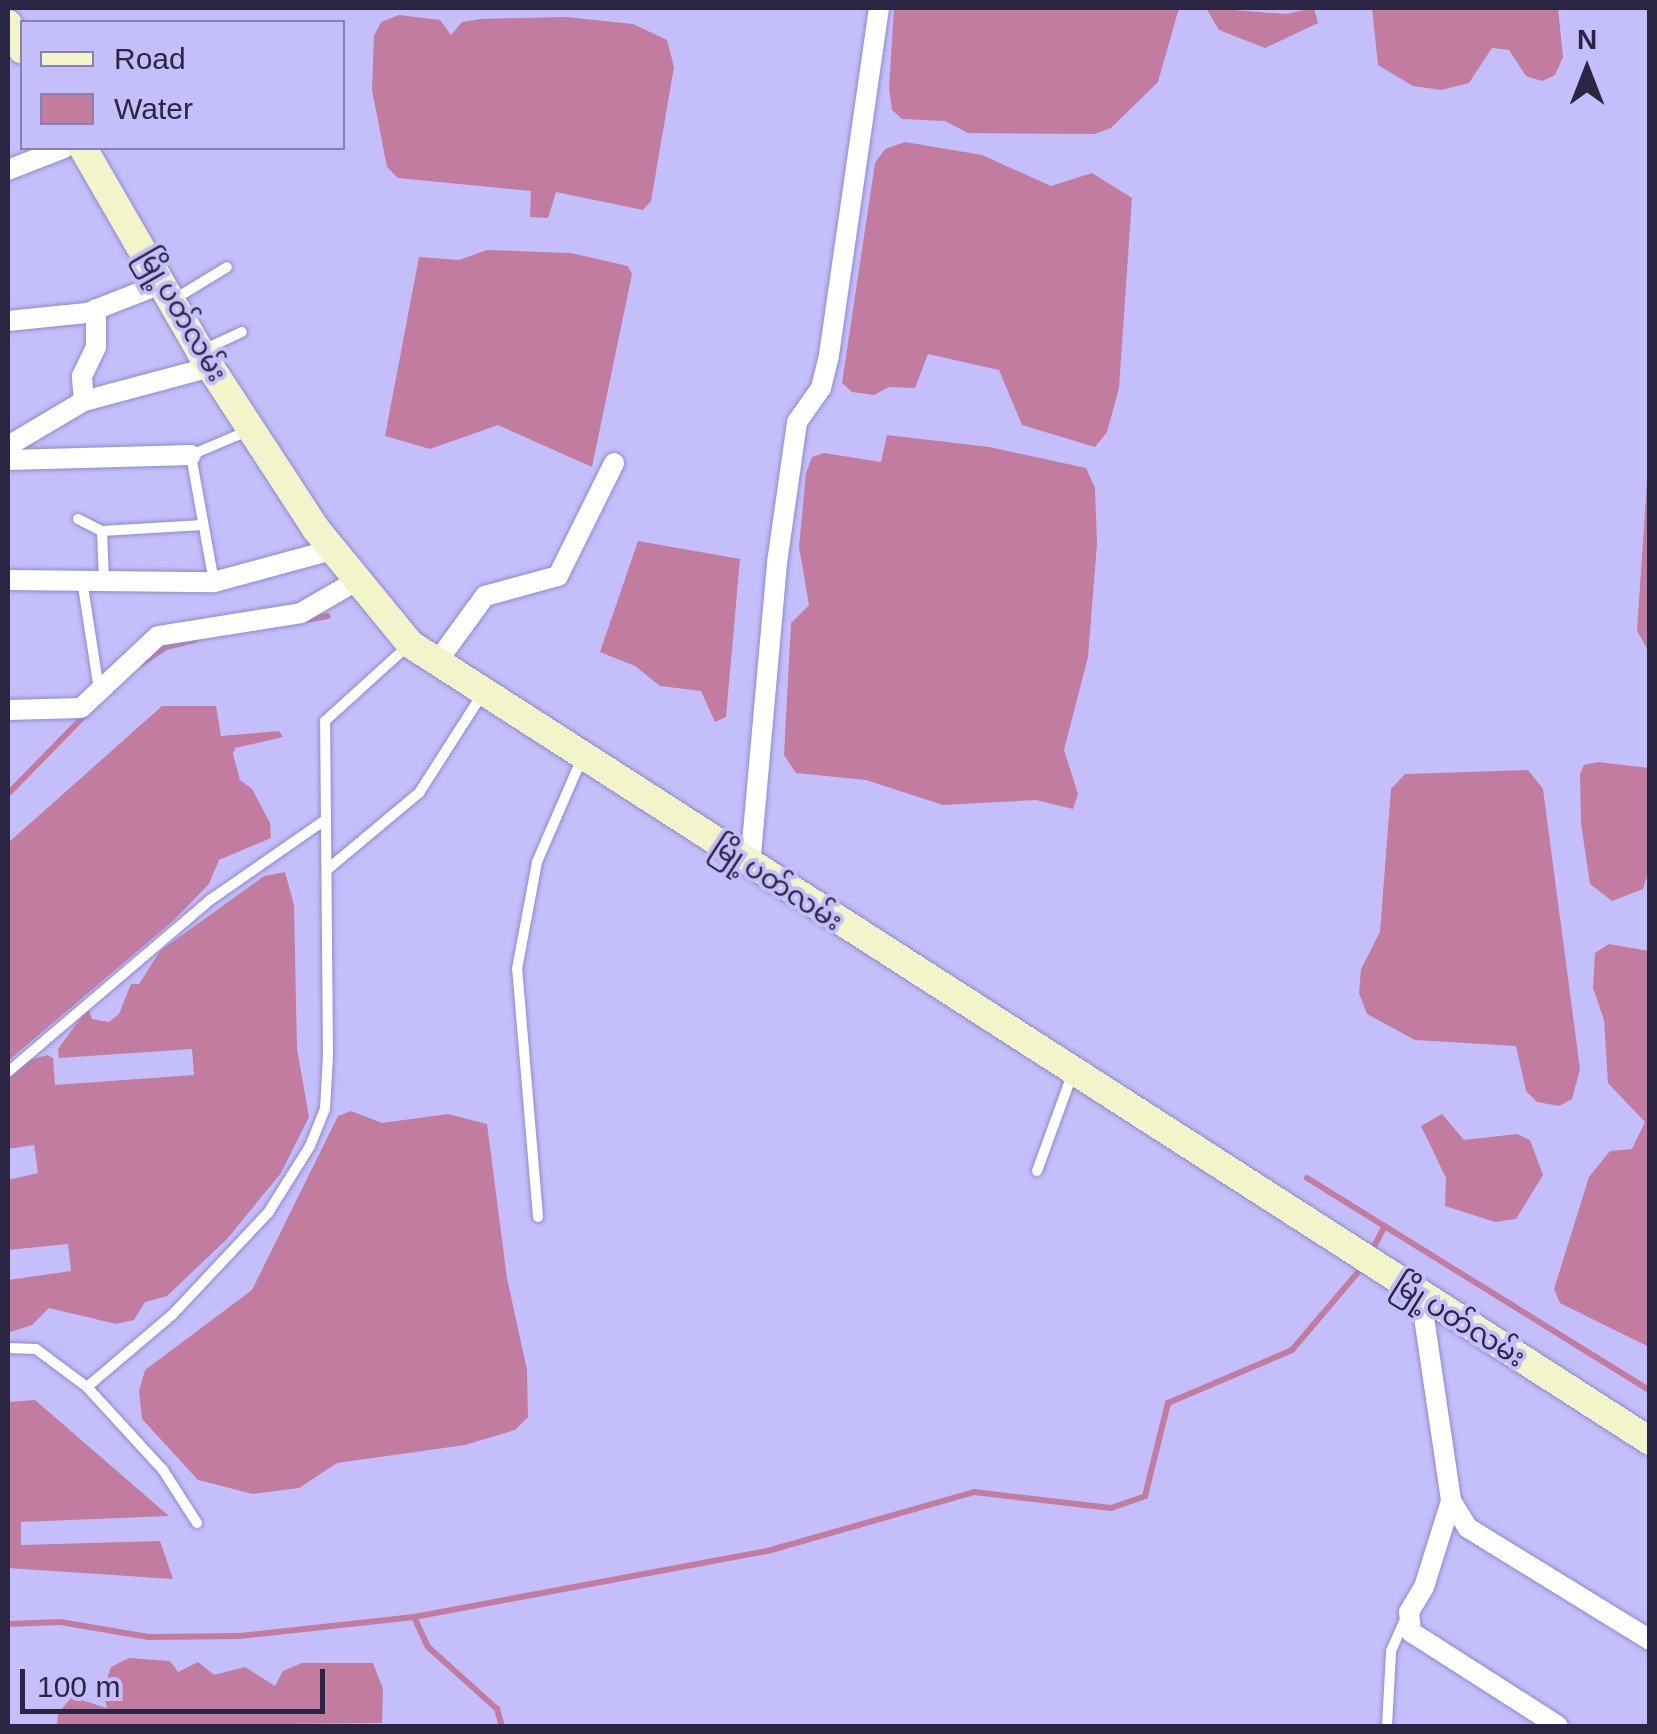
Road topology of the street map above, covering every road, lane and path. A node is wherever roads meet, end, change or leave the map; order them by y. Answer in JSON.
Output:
{"nodes":[{"id":1,"x":878,"y":8,"type":"edge"},
{"id":2,"x":59,"y":150,"type":"edge"},
{"id":3,"x":84,"y":150,"type":"edge"},
{"id":4,"x":8,"y":170,"type":"edge"},
{"id":5,"x":227,"y":267,"type":"dead end"},
{"id":6,"x":168,"y":292,"type":"junction"},
{"id":7,"x":96,"y":309,"type":"junction"},
{"id":8,"x":8,"y":321,"type":"edge"},
{"id":9,"x":242,"y":332,"type":"dead end"},
{"id":10,"x":205,"y":359,"type":"junction"},
{"id":11,"x":84,"y":401,"type":"junction"},
{"id":12,"x":251,"y":430,"type":"junction"},
{"id":13,"x":8,"y":446,"type":"edge"},
{"id":14,"x":190,"y":455,"type":"junction"},
{"id":15,"x":8,"y":460,"type":"edge"},
{"id":16,"x":614,"y":463,"type":"dead end"},
{"id":17,"x":78,"y":518,"type":"dead end"},
{"id":18,"x":203,"y":525,"type":"junction"},
{"id":19,"x":102,"y":531,"type":"junction"},
{"id":20,"x":332,"y":550,"type":"junction"},
{"id":21,"x":8,"y":580,"type":"edge"},
{"id":22,"x":93,"y":580,"type":"junction"},
{"id":23,"x":356,"y":581,"type":"junction"},
{"id":24,"x":214,"y":582,"type":"junction"},
{"id":25,"x":410,"y":644,"type":"junction"},
{"id":26,"x":437,"y":662,"type":"junction"},
{"id":27,"x":100,"y":691,"type":"junction"},
{"id":28,"x":483,"y":692,"type":"junction"},
{"id":29,"x":8,"y":710,"type":"edge"},
{"id":30,"x":583,"y":757,"type":"junction"},
{"id":31,"x":325,"y":820,"type":"junction"},
{"id":32,"x":750,"y":866,"type":"junction"},
{"id":33,"x":328,"y":870,"type":"junction"},
{"id":34,"x":8,"y":1072,"type":"edge"},
{"id":35,"x":1072,"y":1074,"type":"junction"},
{"id":36,"x":1037,"y":1170,"type":"dead end"},
{"id":37,"x":538,"y":1217,"type":"dead end"},
{"id":38,"x":1421,"y":1297,"type":"junction"},
{"id":39,"x":8,"y":1348,"type":"edge"},
{"id":40,"x":87,"y":1386,"type":"junction"},
{"id":41,"x":1650,"y":1441,"type":"edge"},
{"id":42,"x":1451,"y":1500,"type":"junction"},
{"id":43,"x":198,"y":1524,"type":"dead end"},
{"id":44,"x":1409,"y":1612,"type":"junction"},
{"id":45,"x":1650,"y":1640,"type":"edge"},
{"id":46,"x":1387,"y":1726,"type":"edge"},
{"id":47,"x":1558,"y":1726,"type":"edge"}],
"edges":[{"from":1,"to":32,"type":"street"},
{"from":2,"to":4,"type":"street"},
{"from":3,"to":6,"type":"main road","name":"မြို့ပတ်လမ်း"},
{"from":5,"to":6,"type":"lane"},
{"from":6,"to":7,"type":"street"},
{"from":6,"to":10,"type":"main road","name":"မြို့ပတ်လမ်း"},
{"from":7,"to":8,"type":"street"},
{"from":7,"to":11,"type":"street"},
{"from":9,"to":10,"type":"lane"},
{"from":10,"to":11,"type":"street"},
{"from":10,"to":12,"type":"main road","name":"မြို့ပတ်လမ်း"},
{"from":11,"to":13,"type":"street"},
{"from":12,"to":14,"type":"lane"},
{"from":12,"to":20,"type":"main road","name":"မြို့ပတ်လမ်း"},
{"from":14,"to":15,"type":"street"},
{"from":14,"to":18,"type":"lane"},
{"from":16,"to":26,"type":"street"},
{"from":17,"to":19,"type":"lane"},
{"from":18,"to":19,"type":"lane"},
{"from":18,"to":24,"type":"lane"},
{"from":19,"to":22,"type":"lane"},
{"from":20,"to":23,"type":"main road","name":"မြို့ပတ်လမ်း"},
{"from":20,"to":24,"type":"street"},
{"from":21,"to":22,"type":"street"},
{"from":22,"to":24,"type":"street"},
{"from":22,"to":27,"type":"lane"},
{"from":23,"to":25,"type":"main road","name":"မြို့ပတ်လမ်း"},
{"from":23,"to":27,"type":"street"},
{"from":25,"to":26,"type":"main road","name":"မြို့ပတ်လမ်း"},
{"from":25,"to":31,"type":"lane"},
{"from":26,"to":28,"type":"main road","name":"မြို့ပတ်လမ်း"},
{"from":27,"to":29,"type":"street"},
{"from":28,"to":30,"type":"main road","name":"မြို့ပတ်လမ်း"},
{"from":28,"to":33,"type":"lane"},
{"from":30,"to":32,"type":"main road","name":"မြို့ပတ်လမ်း"},
{"from":30,"to":37,"type":"lane"},
{"from":31,"to":33,"type":"lane"},
{"from":31,"to":34,"type":"lane"},
{"from":32,"to":35,"type":"main road","name":"မြို့ပတ်လမ်း"},
{"from":33,"to":40,"type":"lane"},
{"from":35,"to":36,"type":"lane"},
{"from":35,"to":38,"type":"main road","name":"မြို့ပတ်လမ်း"},
{"from":38,"to":41,"type":"main road","name":"မြို့ပတ်လမ်း"},
{"from":38,"to":42,"type":"street"},
{"from":39,"to":40,"type":"lane"},
{"from":40,"to":43,"type":"lane"},
{"from":42,"to":44,"type":"street"},
{"from":42,"to":45,"type":"street"},
{"from":44,"to":46,"type":"lane"},
{"from":44,"to":47,"type":"street"}]}
